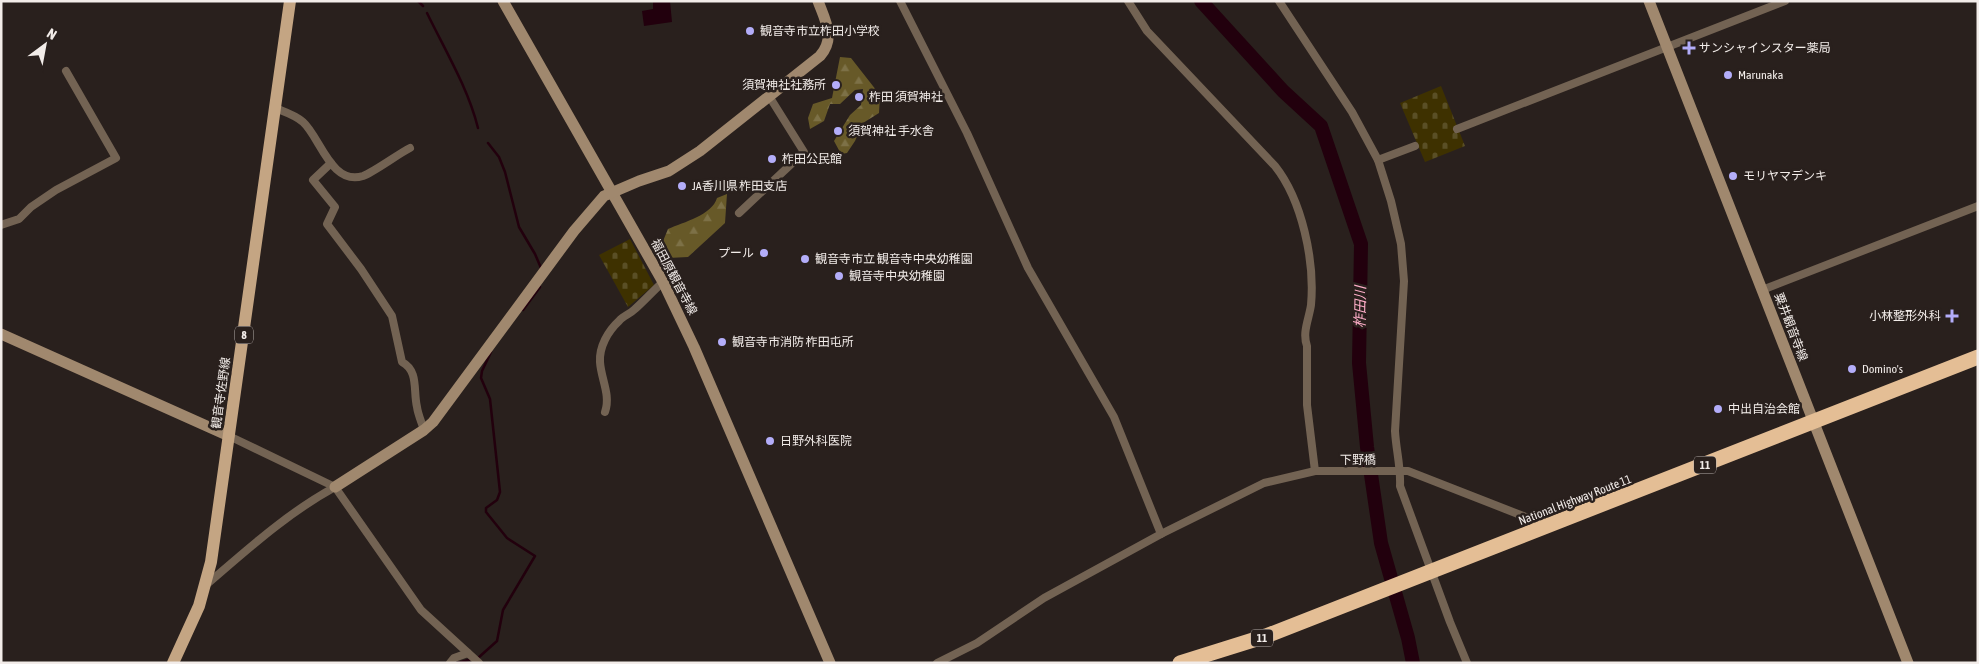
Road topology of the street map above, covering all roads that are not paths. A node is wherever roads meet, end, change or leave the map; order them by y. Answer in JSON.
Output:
{"nodes":[{"id":1,"x":290,"y":1,"type":"edge"},
{"id":2,"x":503,"y":1,"type":"edge"},
{"id":3,"x":818,"y":1,"type":"edge"},
{"id":4,"x":900,"y":1,"type":"edge"},
{"id":5,"x":1128,"y":1,"type":"edge"},
{"id":6,"x":1279,"y":1,"type":"edge"},
{"id":7,"x":1649,"y":1,"type":"edge"},
{"id":8,"x":1785,"y":1,"type":"edge"},
{"id":9,"x":1667,"y":48,"type":"junction"},
{"id":10,"x":66,"y":71,"type":"dead end"},
{"id":11,"x":769,"y":96,"type":"junction"},
{"id":12,"x":275,"y":108,"type":"junction"},
{"id":13,"x":1457,"y":129,"type":"dead end"},
{"id":14,"x":1415,"y":146,"type":"dead end"},
{"id":15,"x":410,"y":148,"type":"dead end"},
{"id":16,"x":1378,"y":160,"type":"junction"},
{"id":17,"x":330,"y":163,"type":"junction"},
{"id":18,"x":612,"y":193,"type":"junction"},
{"id":19,"x":1978,"y":206,"type":"edge"},
{"id":20,"x":739,"y":213,"type":"dead end"},
{"id":21,"x":1,"y":225,"type":"edge"},
{"id":22,"x":662,"y":282,"type":"junction"},
{"id":23,"x":1762,"y":290,"type":"junction"},
{"id":24,"x":1,"y":334,"type":"edge"},
{"id":25,"x":1978,"y":357,"type":"edge"},
{"id":26,"x":605,"y":412,"type":"dead end"},
{"id":27,"x":1813,"y":421,"type":"junction"},
{"id":28,"x":424,"y":430,"type":"junction"},
{"id":29,"x":229,"y":436,"type":"junction"},
{"id":30,"x":1315,"y":471,"type":"junction"},
{"id":31,"x":1401,"y":471,"type":"junction"},
{"id":32,"x":335,"y":487,"type":"junction"},
{"id":33,"x":1563,"y":520,"type":"junction"},
{"id":34,"x":1161,"y":534,"type":"junction"},
{"id":35,"x":1432,"y":571,"type":"junction"},
{"id":36,"x":206,"y":585,"type":"junction"},
{"id":37,"x":468,"y":653,"type":"junction"},
{"id":38,"x":173,"y":663,"type":"edge"},
{"id":39,"x":450,"y":663,"type":"edge"},
{"id":40,"x":479,"y":663,"type":"edge"},
{"id":41,"x":830,"y":663,"type":"edge"},
{"id":42,"x":937,"y":663,"type":"edge"},
{"id":43,"x":1180,"y":663,"type":"edge"},
{"id":44,"x":1467,"y":663,"type":"edge"},
{"id":45,"x":1908,"y":663,"type":"edge"}],
"edges":[{"from":1,"to":12,"type":"main road","name":"観音寺佐野線","number":"8"},
{"from":2,"to":18,"type":"main road","name":"福田原観音寺線"},
{"from":3,"to":11,"type":"main road"},
{"from":4,"to":34,"type":"street"},
{"from":5,"to":30,"type":"street"},
{"from":6,"to":16,"type":"street"},
{"from":7,"to":9,"type":"main road","name":"粟井観音寺線"},
{"from":8,"to":9,"type":"street"},
{"from":9,"to":13,"type":"street"},
{"from":9,"to":23,"type":"main road","name":"粟井観音寺線"},
{"from":10,"to":21,"type":"street"},
{"from":11,"to":18,"type":"main road"},
{"from":11,"to":20,"type":"street"},
{"from":12,"to":17,"type":"street"},
{"from":12,"to":29,"type":"main road","name":"観音寺佐野線","number":"8"},
{"from":14,"to":16,"type":"street"},
{"from":15,"to":17,"type":"street"},
{"from":16,"to":31,"type":"street"},
{"from":17,"to":28,"type":"street"},
{"from":18,"to":22,"type":"main road","name":"福田原観音寺線"},
{"from":18,"to":28,"type":"main road"},
{"from":19,"to":23,"type":"street"},
{"from":22,"to":26,"type":"street"},
{"from":22,"to":41,"type":"main road","name":"福田原観音寺線"},
{"from":23,"to":27,"type":"main road","name":"粟井観音寺線"},
{"from":24,"to":29,"type":"main road"},
{"from":25,"to":27,"type":"highway","name":"National Highway Route 11","number":"11"},
{"from":27,"to":33,"type":"highway","name":"National Highway Route 11","number":"11"},
{"from":27,"to":45,"type":"main road","name":"粟井観音寺線"},
{"from":28,"to":32,"type":"main road"},
{"from":29,"to":32,"type":"street"},
{"from":29,"to":36,"type":"main road","name":"観音寺佐野線","number":"8"},
{"from":30,"to":31,"type":"street","name":"下野橋"},
{"from":30,"to":34,"type":"street","name":"下野橋"},
{"from":31,"to":33,"type":"street","name":"下野橋"},
{"from":31,"to":35,"type":"street"},
{"from":32,"to":36,"type":"street"},
{"from":32,"to":37,"type":"street"},
{"from":33,"to":35,"type":"highway","name":"National Highway Route 11","number":"11"},
{"from":34,"to":42,"type":"street","name":"下野橋"},
{"from":35,"to":43,"type":"highway","name":"National Highway Route 11","number":"11"},
{"from":35,"to":44,"type":"street"},
{"from":36,"to":38,"type":"main road","name":"観音寺佐野線","number":"8"},
{"from":37,"to":39,"type":"street"},
{"from":37,"to":40,"type":"street"}]}
